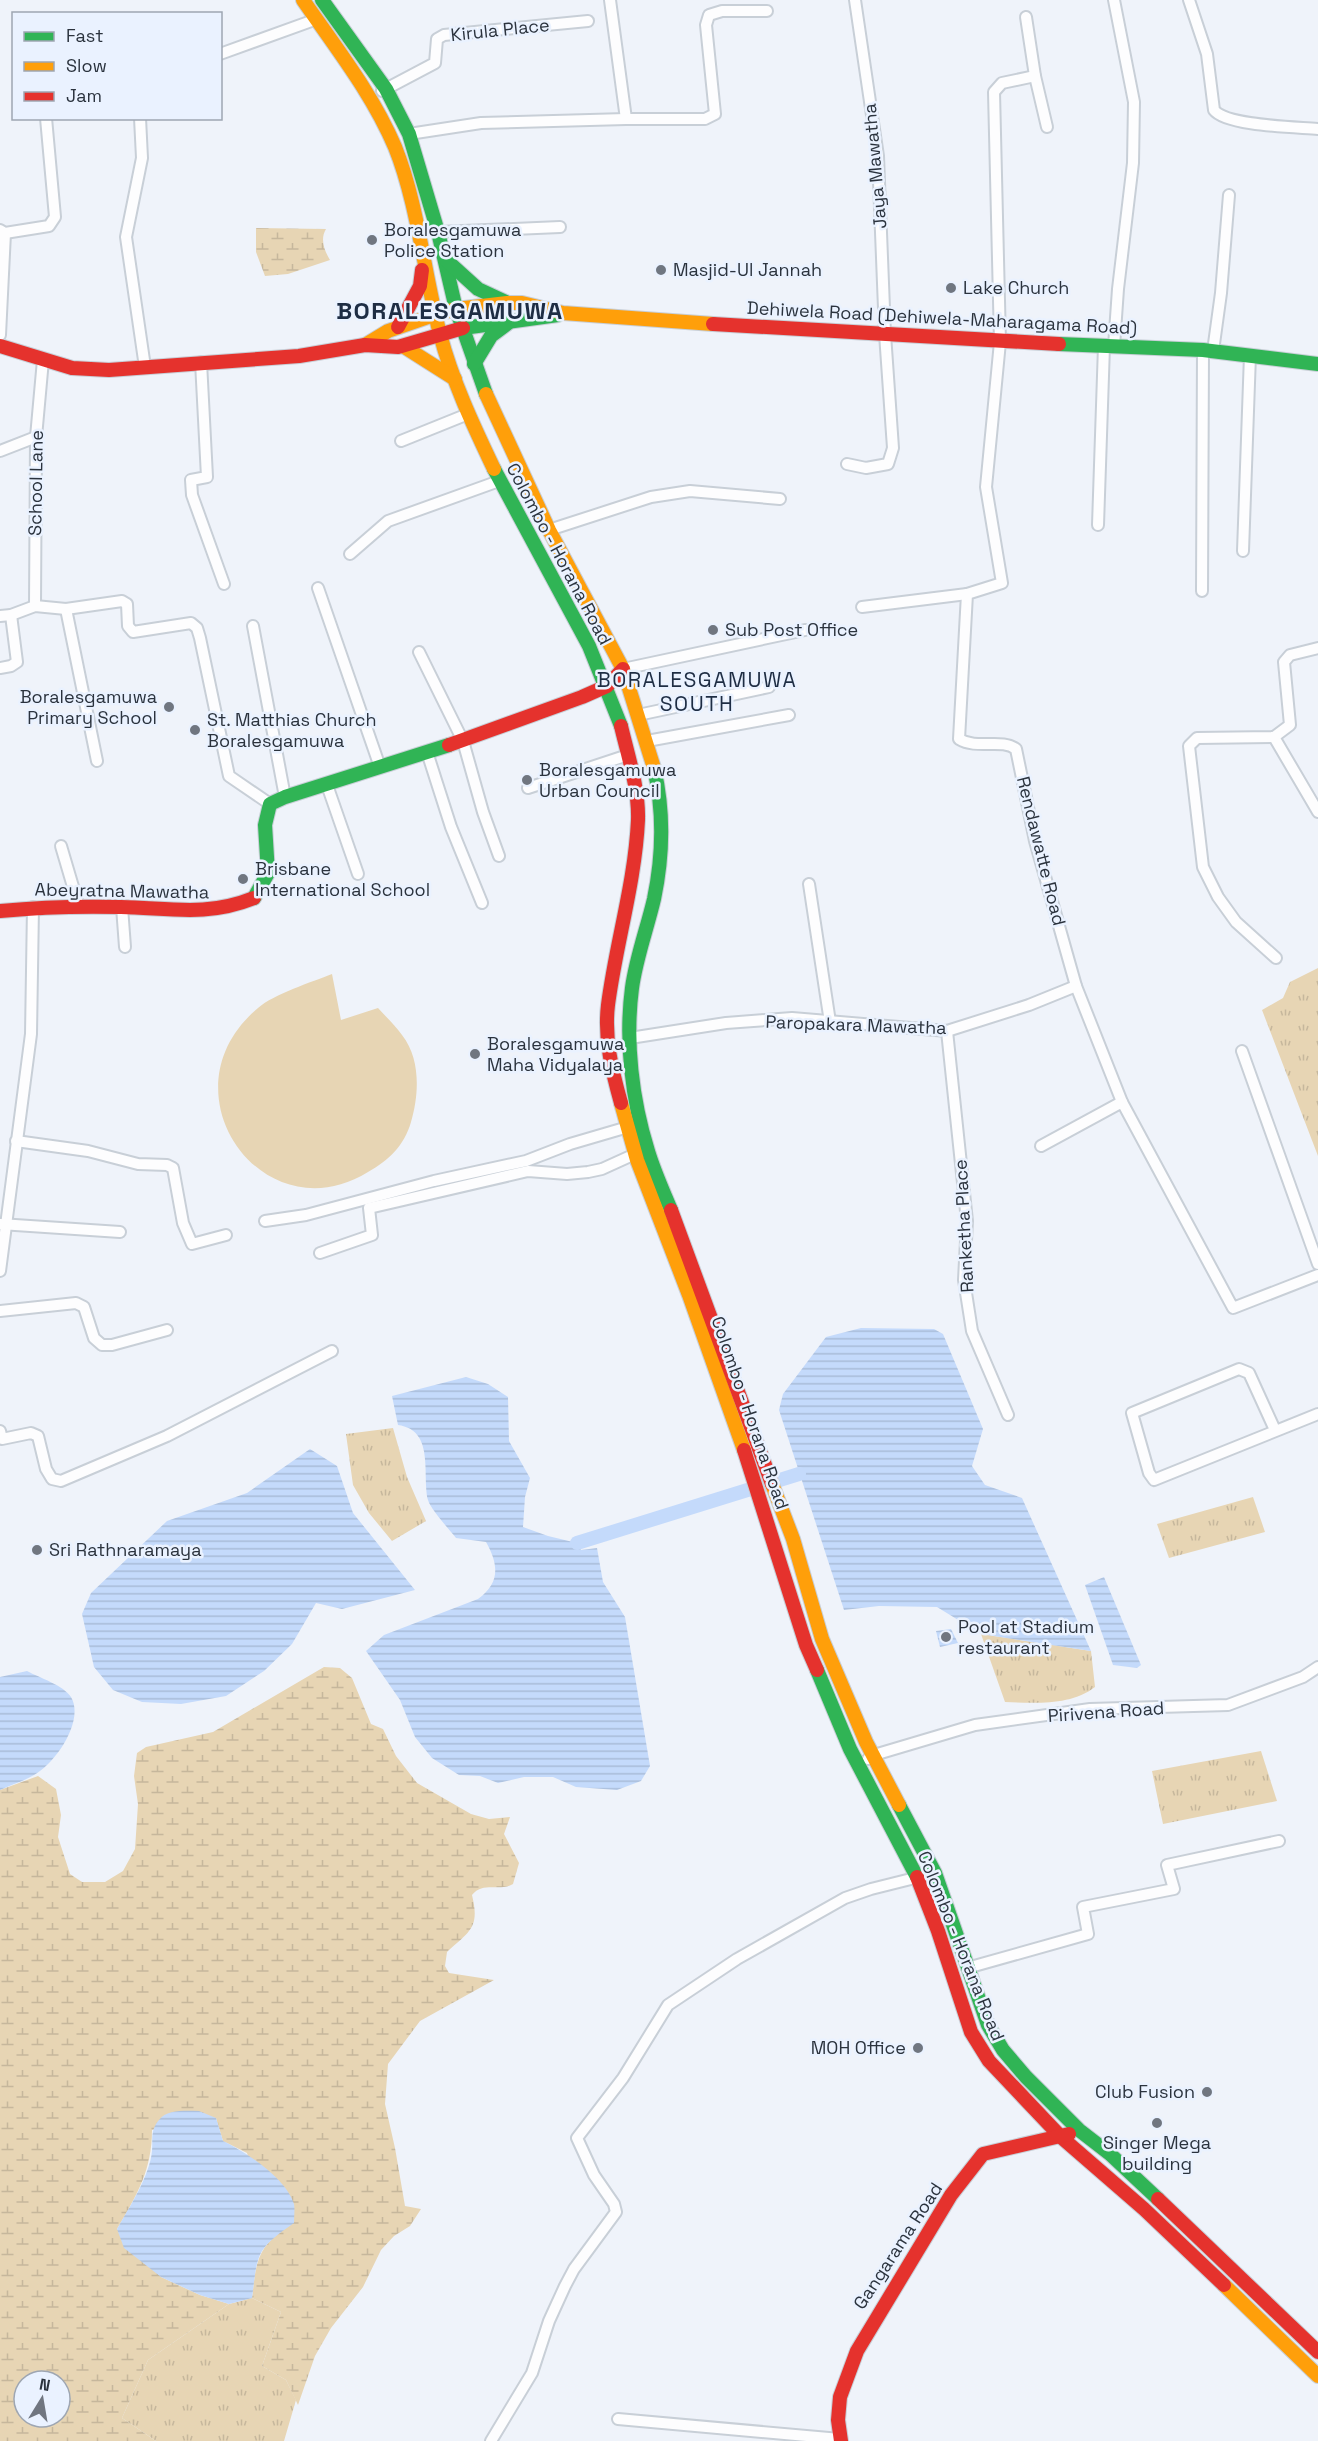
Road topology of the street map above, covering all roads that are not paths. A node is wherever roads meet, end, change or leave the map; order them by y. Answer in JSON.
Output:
{"nodes":[{"id":1,"x":303,"y":0,"type":"edge"},
{"id":2,"x":322,"y":0,"type":"edge"},
{"id":3,"x":610,"y":0,"type":"edge"},
{"id":4,"x":855,"y":0,"type":"edge"},
{"id":5,"x":1114,"y":0,"type":"edge"},
{"id":6,"x":1190,"y":0,"type":"edge"},
{"id":7,"x":767,"y":11,"type":"dead end"},
{"id":8,"x":1026,"y":17,"type":"dead end"},
{"id":9,"x":317,"y":20,"type":"junction"},
{"id":10,"x":588,"y":21,"type":"dead end"},
{"id":11,"x":222,"y":53,"type":"edge"},
{"id":12,"x":1035,"y":76,"type":"junction"},
{"id":13,"x":386,"y":89,"type":"junction"},
{"id":14,"x":371,"y":97,"type":"junction"},
{"id":15,"x":626,"y":119,"type":"junction"},
{"id":16,"x":46,"y":120,"type":"edge"},
{"id":17,"x":140,"y":120,"type":"edge"},
{"id":18,"x":1047,"y":127,"type":"dead end"},
{"id":19,"x":1318,"y":129,"type":"edge"},
{"id":20,"x":409,"y":134,"type":"junction"},
{"id":21,"x":1229,"y":195,"type":"dead end"},
{"id":22,"x":560,"y":227,"type":"dead end"},
{"id":23,"x":2,"y":231,"type":"edge"},
{"id":24,"x":438,"y":232,"type":"junction"},
{"id":25,"x":444,"y":258,"type":"junction"},
{"id":26,"x":422,"y":264,"type":"junction"},
{"id":27,"x":507,"y":303,"type":"junction"},
{"id":28,"x":456,"y":309,"type":"junction"},
{"id":29,"x":563,"y":313,"type":"junction"},
{"id":30,"x":434,"y":315,"type":"junction"},
{"id":31,"x":511,"y":322,"type":"junction"},
{"id":32,"x":398,"y":327,"type":"junction"},
{"id":33,"x":462,"y":328,"type":"junction"},
{"id":34,"x":885,"y":334,"type":"junction"},
{"id":35,"x":0,"y":335,"type":"edge"},
{"id":36,"x":440,"y":335,"type":"junction"},
{"id":37,"x":1000,"y":342,"type":"junction"},
{"id":38,"x":365,"y":345,"type":"junction"},
{"id":39,"x":0,"y":346,"type":"edge"},
{"id":40,"x":403,"y":346,"type":"junction"},
{"id":41,"x":1109,"y":346,"type":"junction"},
{"id":42,"x":1208,"y":350,"type":"junction"},
{"id":43,"x":1250,"y":355,"type":"junction"},
{"id":44,"x":43,"y":360,"type":"junction"},
{"id":45,"x":201,"y":362,"type":"junction"},
{"id":46,"x":474,"y":364,"type":"junction"},
{"id":47,"x":1318,"y":364,"type":"edge"},
{"id":48,"x":145,"y":367,"type":"junction"},
{"id":49,"x":455,"y":379,"type":"junction"},
{"id":50,"x":468,"y":414,"type":"junction"},
{"id":51,"x":36,"y":437,"type":"junction"},
{"id":52,"x":401,"y":441,"type":"dead end"},
{"id":53,"x":0,"y":450,"type":"edge"},
{"id":54,"x":847,"y":464,"type":"dead end"},
{"id":55,"x":499,"y":481,"type":"junction"},
{"id":56,"x":780,"y":499,"type":"dead end"},
{"id":57,"x":1098,"y":525,"type":"dead end"},
{"id":58,"x":549,"y":530,"type":"junction"},
{"id":59,"x":1243,"y":551,"type":"dead end"},
{"id":60,"x":350,"y":554,"type":"dead end"},
{"id":61,"x":224,"y":584,"type":"dead end"},
{"id":62,"x":318,"y":588,"type":"dead end"},
{"id":63,"x":1202,"y":591,"type":"dead end"},
{"id":64,"x":967,"y":594,"type":"junction"},
{"id":65,"x":35,"y":606,"type":"junction"},
{"id":66,"x":862,"y":607,"type":"dead end"},
{"id":67,"x":66,"y":609,"type":"junction"},
{"id":68,"x":5,"y":615,"type":"edge"},
{"id":69,"x":253,"y":626,"type":"dead end"},
{"id":70,"x":805,"y":630,"type":"dead end"},
{"id":71,"x":1318,"y":648,"type":"edge"},
{"id":72,"x":420,"y":652,"type":"dead end"},
{"id":73,"x":0,"y":668,"type":"edge"},
{"id":74,"x":623,"y":669,"type":"junction"},
{"id":75,"x":607,"y":686,"type":"junction"},
{"id":76,"x":770,"y":687,"type":"dead end"},
{"id":77,"x":638,"y":715,"type":"junction"},
{"id":78,"x":789,"y":715,"type":"dead end"},
{"id":79,"x":1274,"y":737,"type":"junction"},
{"id":80,"x":463,"y":741,"type":"junction"},
{"id":81,"x":647,"y":741,"type":"junction"},
{"id":82,"x":427,"y":752,"type":"junction"},
{"id":83,"x":628,"y":755,"type":"junction"},
{"id":84,"x":97,"y":761,"type":"dead end"},
{"id":85,"x":380,"y":767,"type":"junction"},
{"id":86,"x":327,"y":785,"type":"junction"},
{"id":87,"x":528,"y":788,"type":"dead end"},
{"id":88,"x":285,"y":797,"type":"junction"},
{"id":89,"x":270,"y":804,"type":"junction"},
{"id":90,"x":1318,"y":812,"type":"edge"},
{"id":91,"x":61,"y":846,"type":"dead end"},
{"id":92,"x":499,"y":856,"type":"dead end"},
{"id":93,"x":358,"y":874,"type":"dead end"},
{"id":94,"x":809,"y":884,"type":"dead end"},
{"id":95,"x":482,"y":903,"type":"dead end"},
{"id":96,"x":33,"y":907,"type":"junction"},
{"id":97,"x":79,"y":907,"type":"junction"},
{"id":98,"x":122,"y":907,"type":"junction"},
{"id":99,"x":0,"y":911,"type":"edge"},
{"id":100,"x":125,"y":947,"type":"dead end"},
{"id":101,"x":1276,"y":958,"type":"dead end"},
{"id":102,"x":1076,"y":986,"type":"junction"},
{"id":103,"x":831,"y":1022,"type":"junction"},
{"id":104,"x":947,"y":1031,"type":"junction"},
{"id":105,"x":630,"y":1038,"type":"junction"},
{"id":106,"x":1242,"y":1051,"type":"dead end"},
{"id":107,"x":1122,"y":1102,"type":"junction"},
{"id":108,"x":628,"y":1127,"type":"junction"},
{"id":109,"x":16,"y":1141,"type":"junction"},
{"id":110,"x":1041,"y":1146,"type":"dead end"},
{"id":111,"x":636,"y":1154,"type":"junction"},
{"id":112,"x":265,"y":1221,"type":"dead end"},
{"id":113,"x":4,"y":1224,"type":"edge"},
{"id":114,"x":120,"y":1232,"type":"dead end"},
{"id":115,"x":226,"y":1235,"type":"dead end"},
{"id":116,"x":320,"y":1253,"type":"dead end"},
{"id":117,"x":1318,"y":1264,"type":"edge"},
{"id":118,"x":0,"y":1271,"type":"edge"},
{"id":119,"x":1318,"y":1275,"type":"edge"},
{"id":120,"x":0,"y":1311,"type":"edge"},
{"id":121,"x":167,"y":1330,"type":"dead end"},
{"id":122,"x":332,"y":1351,"type":"dead end"},
{"id":123,"x":1318,"y":1414,"type":"edge"},
{"id":124,"x":1008,"y":1415,"type":"dead end"},
{"id":125,"x":1275,"y":1430,"type":"junction"},
{"id":126,"x":0,"y":1431,"type":"edge"},
{"id":127,"x":1318,"y":1667,"type":"edge"},
{"id":128,"x":874,"y":1755,"type":"junction"},
{"id":129,"x":858,"y":1766,"type":"junction"},
{"id":130,"x":1279,"y":1840,"type":"dead end"},
{"id":131,"x":935,"y":1873,"type":"junction"},
{"id":132,"x":917,"y":1877,"type":"junction"},
{"id":133,"x":967,"y":1968,"type":"junction"},
{"id":134,"x":1079,"y":2130,"type":"junction"},
{"id":135,"x":1062,"y":2137,"type":"junction"},
{"id":136,"x":1209,"y":2247,"type":"junction"},
{"id":137,"x":1196,"y":2259,"type":"junction"},
{"id":138,"x":1318,"y":2352,"type":"edge"},
{"id":139,"x":1318,"y":2376,"type":"edge"},
{"id":140,"x":618,"y":2419,"type":"dead end"},
{"id":141,"x":840,"y":2440,"type":"edge"},
{"id":142,"x":491,"y":2441,"type":"edge"}],
"edges":[{"from":1,"to":9,"type":"main road","name":"Colombo - Horana Road"},
{"from":2,"to":13,"type":"main road","name":"Colombo - Horana Road"},
{"from":3,"to":15,"type":"street"},
{"from":4,"to":34,"type":"street","name":"Jaya Mawatha"},
{"from":5,"to":41,"type":"street"},
{"from":6,"to":19,"type":"street"},
{"from":7,"to":15,"type":"street"},
{"from":8,"to":12,"type":"street"},
{"from":9,"to":11,"type":"street"},
{"from":9,"to":14,"type":"main road","name":"Colombo - Horana Road"},
{"from":10,"to":13,"type":"street","name":"Kirula Place"},
{"from":12,"to":18,"type":"street"},
{"from":12,"to":37,"type":"street"},
{"from":13,"to":14,"type":"street","name":"Kirula Place"},
{"from":13,"to":20,"type":"main road","name":"Colombo - Horana Road"},
{"from":14,"to":26,"type":"main road","name":"Colombo - Horana Road"},
{"from":15,"to":20,"type":"street"},
{"from":16,"to":23,"type":"street"},
{"from":17,"to":48,"type":"street"},
{"from":20,"to":24,"type":"main road","name":"Colombo - Horana Road"},
{"from":21,"to":42,"type":"street"},
{"from":22,"to":24,"type":"street"},
{"from":23,"to":35,"type":"street"},
{"from":24,"to":25,"type":"main road","name":"Colombo - Horana Road"},
{"from":25,"to":27,"type":"main road"},
{"from":25,"to":28,"type":"main road","name":"Colombo - Horana Road"},
{"from":26,"to":30,"type":"main road","name":"Colombo - Horana Road"},
{"from":26,"to":32,"type":"main road"},
{"from":27,"to":28,"type":"main road","name":"Dehiwela Road (Dehiwela-Maharagama Road)"},
{"from":27,"to":29,"type":"main road","name":"Dehiwela Road (Dehiwela-Maharagama Road)"},
{"from":28,"to":30,"type":"main road","name":"Dehiwela Road (Dehiwela-Maharagama Road)"},
{"from":28,"to":33,"type":"main road","name":"Colombo - Horana Road"},
{"from":29,"to":31,"type":"main road","name":"Dehiwela Road (Dehiwela-Maharagama Road)"},
{"from":29,"to":34,"type":"main road","name":"Dehiwela Road (Dehiwela-Maharagama Road)"},
{"from":30,"to":32,"type":"main road"},
{"from":30,"to":36,"type":"main road","name":"Colombo - Horana Road"},
{"from":31,"to":33,"type":"main road","name":"Dehiwela Road (Dehiwela-Maharagama Road)"},
{"from":31,"to":46,"type":"main road"},
{"from":32,"to":38,"type":"main road"},
{"from":33,"to":36,"type":"main road","name":"Dehiwela Road (Dehiwela-Maharagama Road)"},
{"from":33,"to":46,"type":"main road","name":"Colombo - Horana Road"},
{"from":34,"to":37,"type":"main road","name":"Dehiwela Road (Dehiwela-Maharagama Road)"},
{"from":34,"to":54,"type":"street","name":"Jaya Mawatha"},
{"from":36,"to":40,"type":"main road"},
{"from":36,"to":49,"type":"main road","name":"Colombo - Horana Road"},
{"from":37,"to":41,"type":"main road","name":"Dehiwela Road (Dehiwela-Maharagama Road)"},
{"from":37,"to":64,"type":"street"},
{"from":38,"to":40,"type":"main road"},
{"from":38,"to":45,"type":"main road"},
{"from":39,"to":44,"type":"main road"},
{"from":40,"to":49,"type":"main road"},
{"from":41,"to":42,"type":"main road","name":"Dehiwela Road (Dehiwela-Maharagama Road)"},
{"from":41,"to":57,"type":"street"},
{"from":42,"to":43,"type":"main road","name":"Dehiwela Road (Dehiwela-Maharagama Road)"},
{"from":42,"to":63,"type":"street"},
{"from":43,"to":47,"type":"main road","name":"Dehiwela Road (Dehiwela-Maharagama Road)"},
{"from":43,"to":59,"type":"street"},
{"from":44,"to":48,"type":"main road"},
{"from":44,"to":51,"type":"street","name":"School Lane"},
{"from":45,"to":48,"type":"main road"},
{"from":45,"to":61,"type":"street"},
{"from":46,"to":58,"type":"main road","name":"Colombo - Horana Road"},
{"from":49,"to":50,"type":"main road","name":"Colombo - Horana Road"},
{"from":50,"to":52,"type":"street"},
{"from":50,"to":55,"type":"main road","name":"Colombo - Horana Road"},
{"from":51,"to":53,"type":"street"},
{"from":51,"to":65,"type":"street","name":"School Lane"},
{"from":55,"to":60,"type":"street"},
{"from":55,"to":75,"type":"main road","name":"Colombo - Horana Road"},
{"from":56,"to":58,"type":"street"},
{"from":58,"to":74,"type":"main road","name":"Colombo - Horana Road"},
{"from":62,"to":85,"type":"street"},
{"from":64,"to":66,"type":"street"},
{"from":64,"to":102,"type":"street","name":"Rendawatte Road"},
{"from":65,"to":67,"type":"street"},
{"from":65,"to":68,"type":"street"},
{"from":67,"to":84,"type":"street"},
{"from":67,"to":89,"type":"street"},
{"from":68,"to":73,"type":"street"},
{"from":69,"to":88,"type":"street"},
{"from":70,"to":74,"type":"street"},
{"from":71,"to":79,"type":"street"},
{"from":72,"to":80,"type":"street"},
{"from":74,"to":75,"type":"main road"},
{"from":74,"to":77,"type":"main road","name":"Colombo - Horana Road"},
{"from":75,"to":80,"type":"main road"},
{"from":75,"to":83,"type":"main road","name":"Colombo - Horana Road"},
{"from":76,"to":77,"type":"street"},
{"from":77,"to":81,"type":"main road","name":"Colombo - Horana Road"},
{"from":78,"to":81,"type":"street"},
{"from":79,"to":90,"type":"street"},
{"from":79,"to":101,"type":"street"},
{"from":80,"to":82,"type":"main road"},
{"from":80,"to":92,"type":"street"},
{"from":81,"to":105,"type":"main road","name":"Colombo - Horana Road"},
{"from":82,"to":85,"type":"main road"},
{"from":82,"to":95,"type":"street"},
{"from":83,"to":87,"type":"street"},
{"from":83,"to":108,"type":"main road","name":"Colombo - Horana Road"},
{"from":85,"to":86,"type":"main road"},
{"from":86,"to":88,"type":"main road"},
{"from":86,"to":93,"type":"street"},
{"from":88,"to":89,"type":"main road"},
{"from":89,"to":98,"type":"main road","name":"Abeyratna Mawatha"},
{"from":91,"to":97,"type":"street"},
{"from":94,"to":103,"type":"street"},
{"from":96,"to":97,"type":"main road","name":"Abeyratna Mawatha"},
{"from":96,"to":99,"type":"main road","name":"Abeyratna Mawatha"},
{"from":96,"to":109,"type":"street"},
{"from":97,"to":98,"type":"main road","name":"Abeyratna Mawatha"},
{"from":98,"to":100,"type":"street"},
{"from":102,"to":104,"type":"street","name":"Paropakara Mawatha"},
{"from":102,"to":107,"type":"street","name":"Rendawatte Road"},
{"from":103,"to":104,"type":"street","name":"Paropakara Mawatha"},
{"from":103,"to":105,"type":"street","name":"Paropakara Mawatha"},
{"from":104,"to":124,"type":"street","name":"Ranketha Place"},
{"from":105,"to":128,"type":"main road","name":"Colombo - Horana Road"},
{"from":106,"to":117,"type":"street"},
{"from":107,"to":110,"type":"street"},
{"from":107,"to":119,"type":"street","name":"Rendawatte Road"},
{"from":108,"to":111,"type":"main road","name":"Colombo - Horana Road"},
{"from":108,"to":112,"type":"street"},
{"from":109,"to":113,"type":"street"},
{"from":109,"to":115,"type":"street"},
{"from":111,"to":116,"type":"street"},
{"from":111,"to":129,"type":"main road","name":"Colombo - Horana Road"},
{"from":113,"to":114,"type":"street"},
{"from":113,"to":118,"type":"street"},
{"from":120,"to":121,"type":"street"},
{"from":122,"to":126,"type":"street"},
{"from":123,"to":125,"type":"street"},
{"from":125,"to":125,"type":"street"},
{"from":127,"to":128,"type":"street","name":"Pirivena Road"},
{"from":128,"to":129,"type":"street","name":"Pirivena Road"},
{"from":128,"to":131,"type":"main road","name":"Colombo - Horana Road"},
{"from":129,"to":132,"type":"main road","name":"Colombo - Horana Road"},
{"from":130,"to":133,"type":"street"},
{"from":131,"to":132,"type":"street"},
{"from":131,"to":133,"type":"main road","name":"Colombo - Horana Road"},
{"from":132,"to":135,"type":"main road","name":"Colombo - Horana Road"},
{"from":132,"to":142,"type":"street"},
{"from":133,"to":134,"type":"main road","name":"Colombo - Horana Road"},
{"from":134,"to":135,"type":"main road","name":"Gangarama Road"},
{"from":134,"to":136,"type":"main road","name":"Colombo - Horana Road"},
{"from":135,"to":137,"type":"main road","name":"Colombo - Horana Road"},
{"from":135,"to":141,"type":"main road","name":"Gangarama Road"},
{"from":136,"to":137,"type":"main road"},
{"from":136,"to":138,"type":"main road","name":"Colombo - Horana Road"},
{"from":137,"to":139,"type":"main road","name":"Colombo - Horana Road"},
{"from":140,"to":141,"type":"street"}]}
